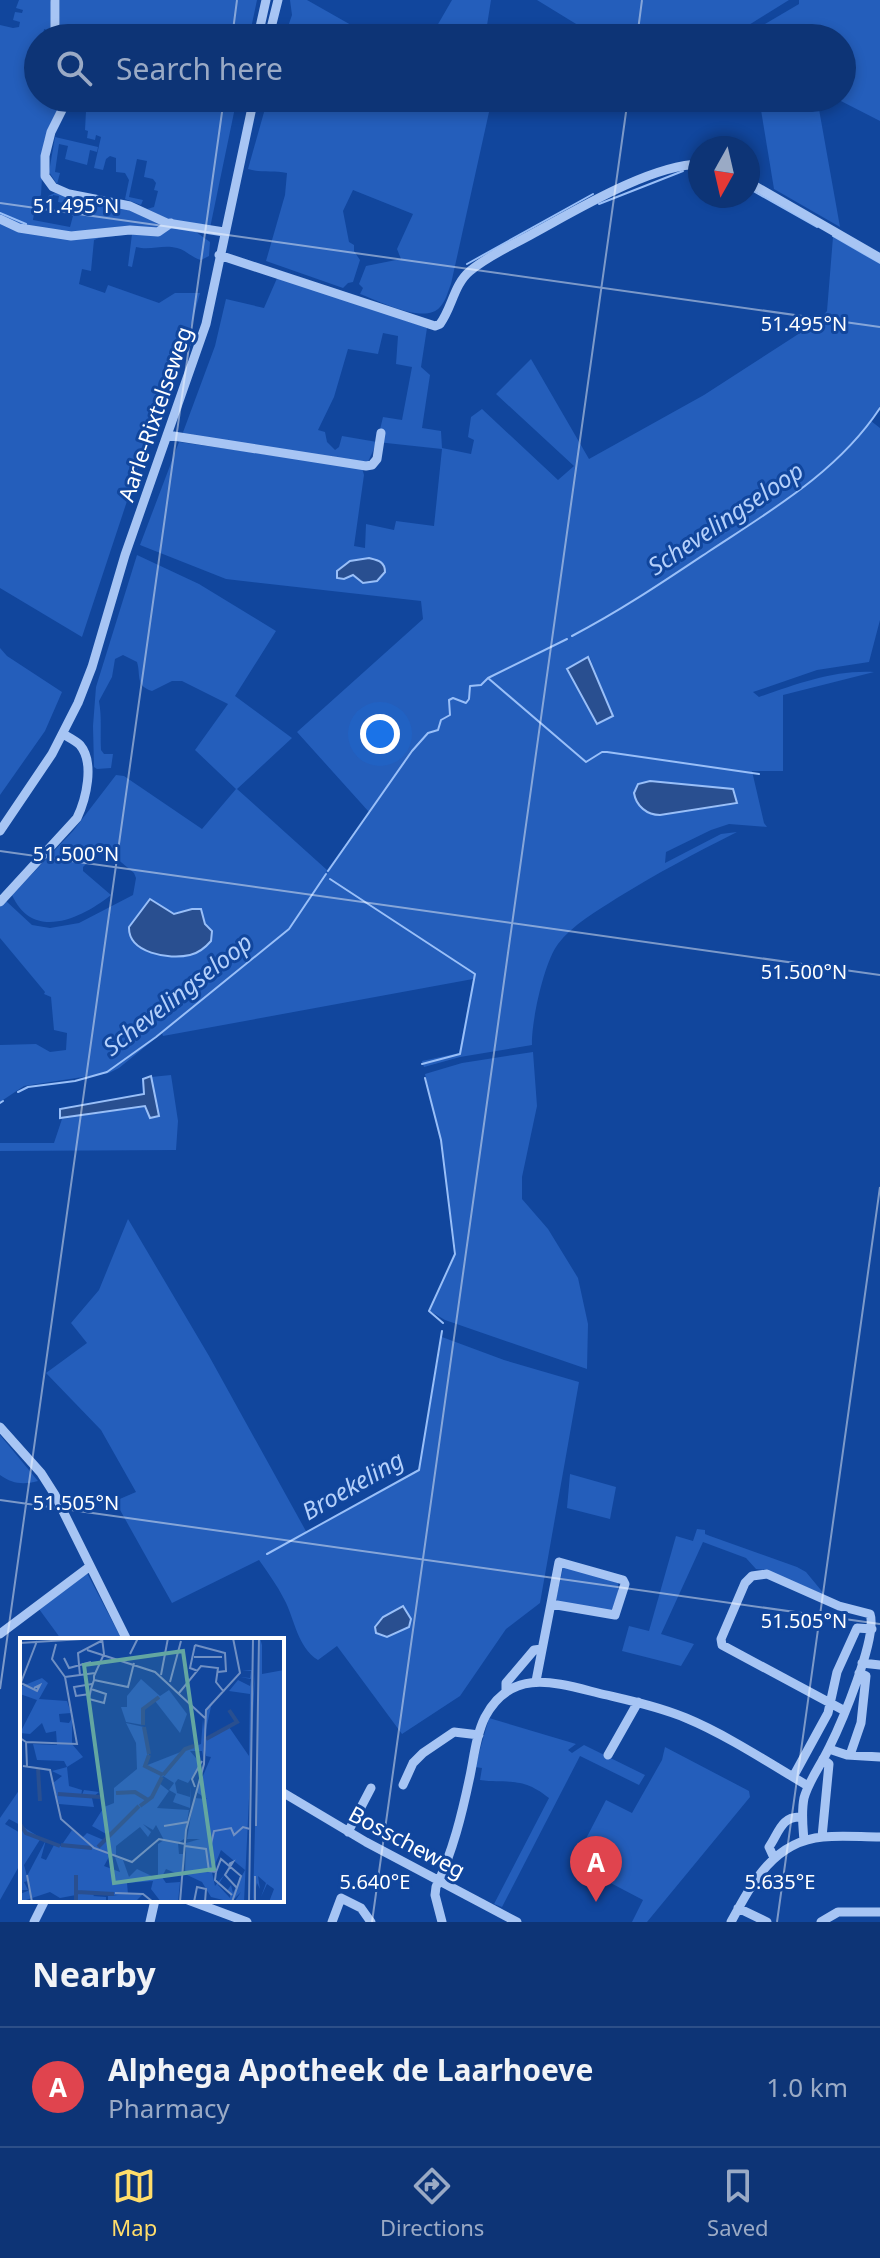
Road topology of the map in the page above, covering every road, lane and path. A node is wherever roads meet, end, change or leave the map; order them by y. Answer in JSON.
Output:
{"nodes":[{"id":1,"x":55,"y":0,"type":"edge"},
{"id":2,"x":266,"y":0,"type":"edge"},
{"id":3,"x":278,"y":0,"type":"edge"},
{"id":4,"x":55,"y":24,"type":"edge"},
{"id":5,"x":261,"y":24,"type":"edge"},
{"id":6,"x":272,"y":24,"type":"edge"},
{"id":7,"x":61,"y":112,"type":"edge"},
{"id":8,"x":251,"y":112,"type":"edge"},
{"id":9,"x":688,"y":166,"type":"edge"},
{"id":10,"x":760,"y":189,"type":"edge"},
{"id":11,"x":0,"y":219,"type":"edge"},
{"id":12,"x":171,"y":223,"type":"junction"},
{"id":13,"x":224,"y":232,"type":"junction"},
{"id":14,"x":219,"y":255,"type":"junction"},
{"id":15,"x":880,"y":258,"type":"edge"},
{"id":16,"x":381,"y":433,"type":"dead end"},
{"id":17,"x":167,"y":435,"type":"junction"},
{"id":18,"x":63,"y":734,"type":"junction"},
{"id":19,"x":0,"y":831,"type":"edge"},
{"id":20,"x":0,"y":902,"type":"edge"},
{"id":21,"x":0,"y":1427,"type":"edge"},
{"id":22,"x":89,"y":1567,"type":"junction"},
{"id":23,"x":551,"y":1604,"type":"junction"},
{"id":24,"x":872,"y":1629,"type":"junction"},
{"id":25,"x":0,"y":1634,"type":"edge"},
{"id":26,"x":126,"y":1638,"type":"edge"},
{"id":27,"x":542,"y":1649,"type":"junction"},
{"id":28,"x":880,"y":1665,"type":"edge"},
{"id":29,"x":861,"y":1668,"type":"junction"},
{"id":30,"x":536,"y":1681,"type":"junction"},
{"id":31,"x":506,"y":1691,"type":"junction"},
{"id":32,"x":638,"y":1702,"type":"junction"},
{"id":33,"x":831,"y":1704,"type":"junction"},
{"id":34,"x":845,"y":1711,"type":"junction"},
{"id":35,"x":479,"y":1735,"type":"junction"},
{"id":36,"x":829,"y":1749,"type":"junction"},
{"id":37,"x":608,"y":1755,"type":"dead end"},
{"id":38,"x":850,"y":1755,"type":"junction"},
{"id":39,"x":880,"y":1757,"type":"edge"},
{"id":40,"x":823,"y":1759,"type":"junction"},
{"id":41,"x":793,"y":1777,"type":"junction"},
{"id":42,"x":403,"y":1785,"type":"dead end"},
{"id":43,"x":808,"y":1786,"type":"junction"},
{"id":44,"x":371,"y":1788,"type":"dead end"},
{"id":45,"x":284,"y":1793,"type":"edge"},
{"id":46,"x":801,"y":1817,"type":"junction"},
{"id":47,"x":348,"y":1832,"type":"junction"},
{"id":48,"x":822,"y":1837,"type":"junction"},
{"id":49,"x":880,"y":1837,"type":"edge"},
{"id":50,"x":804,"y":1841,"type":"junction"},
{"id":51,"x":774,"y":1858,"type":"junction"},
{"id":52,"x":440,"y":1879,"type":"junction"},
{"id":53,"x":44,"y":1902,"type":"edge"},
{"id":54,"x":155,"y":1902,"type":"edge"},
{"id":55,"x":193,"y":1902,"type":"edge"},
{"id":56,"x":738,"y":1908,"type":"junction"},
{"id":57,"x":880,"y":1912,"type":"edge"},
{"id":58,"x":856,"y":1917,"type":"edge"},
{"id":59,"x":34,"y":1922,"type":"edge"},
{"id":60,"x":150,"y":1922,"type":"edge"},
{"id":61,"x":247,"y":1922,"type":"edge"},
{"id":62,"x":332,"y":1922,"type":"edge"},
{"id":63,"x":371,"y":1922,"type":"edge"},
{"id":64,"x":442,"y":1922,"type":"edge"},
{"id":65,"x":517,"y":1922,"type":"edge"},
{"id":66,"x":731,"y":1922,"type":"edge"},
{"id":67,"x":767,"y":1922,"type":"edge"},
{"id":68,"x":821,"y":1922,"type":"edge"}],
"edges":[{"from":1,"to":4,"type":"street"},
{"from":2,"to":5,"type":"street"},
{"from":3,"to":6,"type":"street"},
{"from":7,"to":12,"type":"street"},
{"from":8,"to":13,"type":"street","name":"Aarle-Rixtelseweg"},
{"from":9,"to":14,"type":"street"},
{"from":10,"to":15,"type":"street"},
{"from":11,"to":12,"type":"street"},
{"from":12,"to":13,"type":"street"},
{"from":13,"to":14,"type":"street","name":"Aarle-Rixtelseweg"},
{"from":14,"to":17,"type":"street","name":"Aarle-Rixtelseweg"},
{"from":16,"to":17,"type":"street"},
{"from":17,"to":18,"type":"street","name":"Aarle-Rixtelseweg"},
{"from":18,"to":19,"type":"street","name":"Aarle-Rixtelseweg"},
{"from":18,"to":20,"type":"street"},
{"from":21,"to":22,"type":"street"},
{"from":22,"to":25,"type":"street"},
{"from":22,"to":26,"type":"street"},
{"from":23,"to":23,"type":"street"},
{"from":23,"to":27,"type":"street"},
{"from":24,"to":29,"type":"street"},
{"from":24,"to":33,"type":"street"},
{"from":24,"to":33,"type":"street"},
{"from":27,"to":30,"type":"street"},
{"from":27,"to":31,"type":"street"},
{"from":28,"to":29,"type":"street"},
{"from":29,"to":34,"type":"street"},
{"from":29,"to":38,"type":"street"},
{"from":30,"to":31,"type":"street"},
{"from":30,"to":32,"type":"street"},
{"from":31,"to":35,"type":"street"},
{"from":32,"to":37,"type":"street"},
{"from":32,"to":41,"type":"street"},
{"from":33,"to":34,"type":"street"},
{"from":33,"to":41,"type":"street"},
{"from":34,"to":36,"type":"street"},
{"from":35,"to":42,"type":"street"},
{"from":35,"to":52,"type":"street"},
{"from":36,"to":38,"type":"street"},
{"from":36,"to":40,"type":"street"},
{"from":38,"to":39,"type":"street"},
{"from":40,"to":43,"type":"street"},
{"from":40,"to":48,"type":"street"},
{"from":41,"to":43,"type":"street"},
{"from":43,"to":46,"type":"street"},
{"from":44,"to":47,"type":"street"},
{"from":45,"to":47,"type":"street","name":"Bosscheweg"},
{"from":46,"to":50,"type":"street"},
{"from":46,"to":51,"type":"street"},
{"from":47,"to":52,"type":"street","name":"Bosscheweg"},
{"from":48,"to":49,"type":"street"},
{"from":48,"to":50,"type":"street"},
{"from":50,"to":51,"type":"street"},
{"from":51,"to":56,"type":"street"},
{"from":52,"to":64,"type":"street"},
{"from":52,"to":65,"type":"street","name":"Bosscheweg"},
{"from":53,"to":59,"type":"street"},
{"from":54,"to":60,"type":"street"},
{"from":55,"to":61,"type":"street"},
{"from":56,"to":66,"type":"street"},
{"from":56,"to":67,"type":"street"},
{"from":57,"to":58,"type":"street"},
{"from":58,"to":68,"type":"street"},
{"from":62,"to":63,"type":"street"}]}
